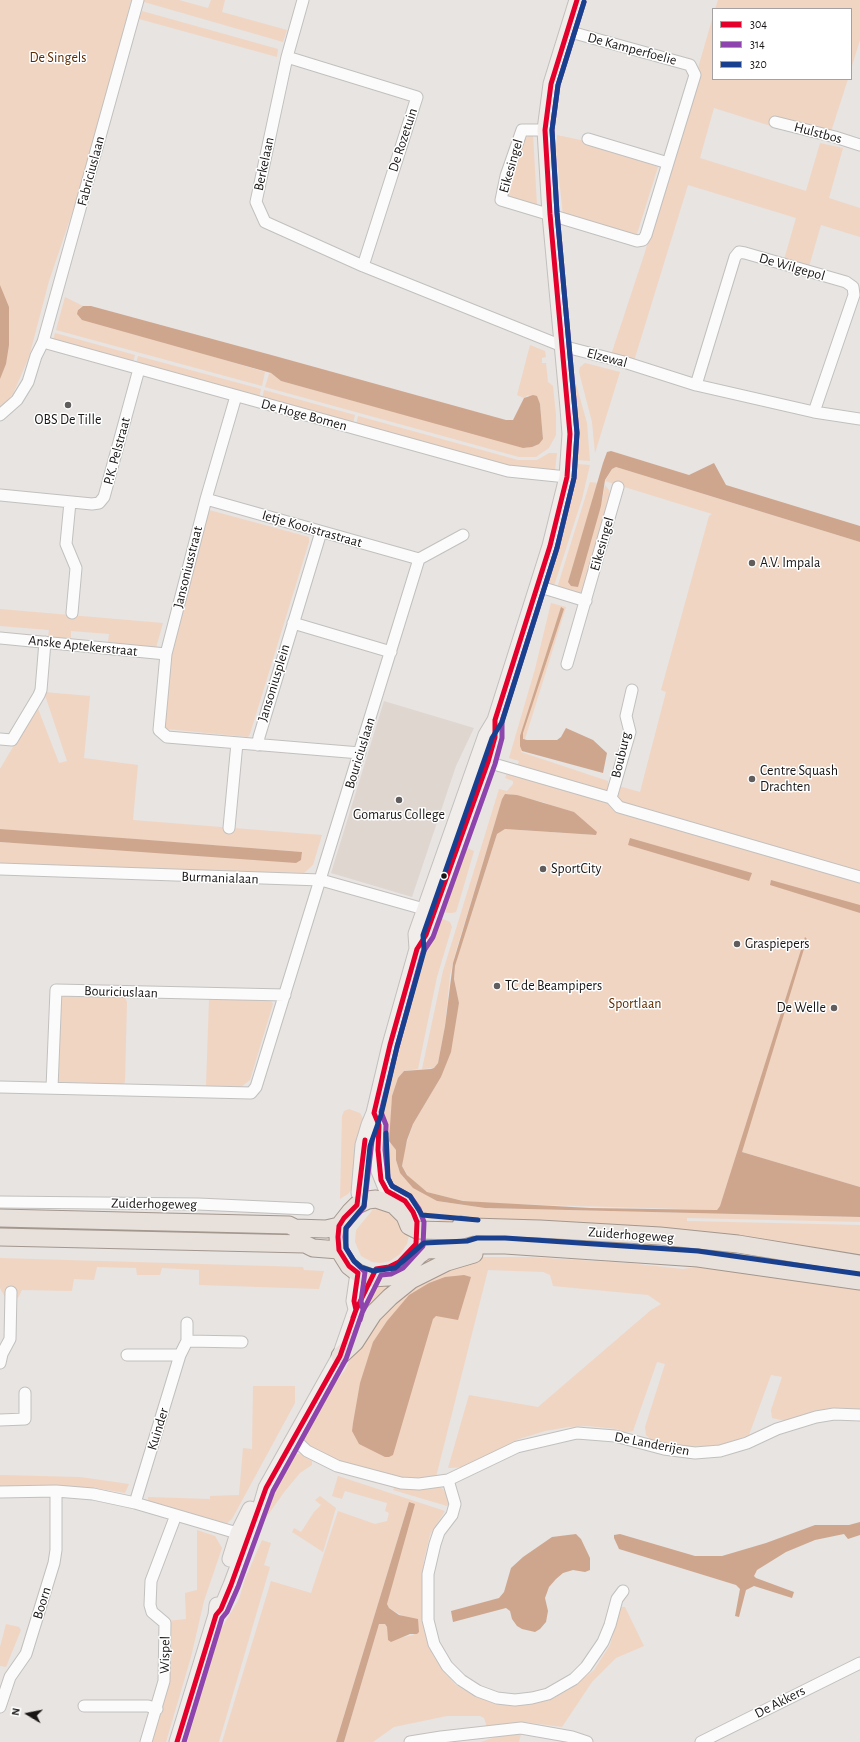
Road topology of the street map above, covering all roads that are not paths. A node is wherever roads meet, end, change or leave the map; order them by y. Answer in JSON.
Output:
{"nodes":[{"id":1,"x":138,"y":0,"type":"edge"},
{"id":2,"x":304,"y":0,"type":"edge"},
{"id":3,"x":577,"y":0,"type":"edge"},
{"id":4,"x":567,"y":31,"type":"junction"},
{"id":5,"x":287,"y":58,"type":"junction"},
{"id":6,"x":775,"y":122,"type":"dead end"},
{"id":7,"x":545,"y":130,"type":"junction"},
{"id":8,"x":588,"y":139,"type":"dead end"},
{"id":9,"x":860,"y":145,"type":"edge"},
{"id":10,"x":668,"y":163,"type":"junction"},
{"id":11,"x":550,"y":214,"type":"junction"},
{"id":12,"x":363,"y":266,"type":"junction"},
{"id":13,"x":43,"y":342,"type":"junction"},
{"id":14,"x":562,"y":346,"type":"junction"},
{"id":15,"x":140,"y":369,"type":"junction"},
{"id":16,"x":696,"y":385,"type":"junction"},
{"id":17,"x":236,"y":396,"type":"junction"},
{"id":18,"x":814,"y":412,"type":"junction"},
{"id":19,"x":0,"y":415,"type":"edge"},
{"id":20,"x":860,"y":419,"type":"edge"},
{"id":21,"x":567,"y":477,"type":"junction"},
{"id":22,"x":618,"y":487,"type":"dead end"},
{"id":23,"x":0,"y":495,"type":"edge"},
{"id":24,"x":206,"y":499,"type":"junction"},
{"id":25,"x":70,"y":502,"type":"junction"},
{"id":26,"x":321,"y":532,"type":"junction"},
{"id":27,"x":463,"y":535,"type":"dead end"},
{"id":28,"x":419,"y":560,"type":"junction"},
{"id":29,"x":537,"y":586,"type":"junction"},
{"id":30,"x":586,"y":600,"type":"junction"},
{"id":31,"x":72,"y":613,"type":"dead end"},
{"id":32,"x":292,"y":623,"type":"junction"},
{"id":33,"x":0,"y":638,"type":"edge"},
{"id":34,"x":45,"y":642,"type":"junction"},
{"id":35,"x":391,"y":652,"type":"junction"},
{"id":36,"x":166,"y":654,"type":"junction"},
{"id":37,"x":567,"y":664,"type":"dead end"},
{"id":38,"x":632,"y":690,"type":"dead end"},
{"id":39,"x":0,"y":739,"type":"edge"},
{"id":40,"x":236,"y":743,"type":"junction"},
{"id":41,"x":258,"y":744,"type":"junction"},
{"id":42,"x":360,"y":753,"type":"junction"},
{"id":43,"x":483,"y":761,"type":"junction"},
{"id":44,"x":610,"y":798,"type":"junction"},
{"id":45,"x":229,"y":828,"type":"dead end"},
{"id":46,"x":0,"y":869,"type":"edge"},
{"id":47,"x":860,"y":877,"type":"edge"},
{"id":48,"x":321,"y":880,"type":"junction"},
{"id":49,"x":430,"y":910,"type":"junction"},
{"id":50,"x":284,"y":995,"type":"junction"},
{"id":51,"x":0,"y":1087,"type":"edge"},
{"id":52,"x":52,"y":1088,"type":"junction"},
{"id":53,"x":374,"y":1113,"type":"junction"},
{"id":54,"x":387,"y":1191,"type":"junction"},
{"id":55,"x":363,"y":1197,"type":"junction"},
{"id":56,"x":0,"y":1202,"type":"edge"},
{"id":57,"x":308,"y":1209,"type":"dead end"},
{"id":58,"x":0,"y":1218,"type":"edge"},
{"id":59,"x":339,"y":1235,"type":"junction"},
{"id":60,"x":0,"y":1237,"type":"edge"},
{"id":61,"x":416,"y":1239,"type":"junction"},
{"id":62,"x":505,"y":1245,"type":"junction"},
{"id":63,"x":860,"y":1264,"type":"edge"},
{"id":64,"x":369,"y":1273,"type":"junction"},
{"id":65,"x":860,"y":1281,"type":"edge"},
{"id":66,"x":10,"y":1292,"type":"dead end"},
{"id":67,"x":187,"y":1324,"type":"dead end"},
{"id":68,"x":187,"y":1341,"type":"junction"},
{"id":69,"x":242,"y":1342,"type":"dead end"},
{"id":70,"x":127,"y":1355,"type":"dead end"},
{"id":71,"x":180,"y":1355,"type":"junction"},
{"id":72,"x":340,"y":1356,"type":"junction"},
{"id":73,"x":0,"y":1363,"type":"edge"},
{"id":74,"x":25,"y":1393,"type":"dead end"},
{"id":75,"x":860,"y":1415,"type":"edge"},
{"id":76,"x":0,"y":1420,"type":"edge"},
{"id":77,"x":293,"y":1438,"type":"junction"},
{"id":78,"x":448,"y":1480,"type":"junction"},
{"id":79,"x":56,"y":1491,"type":"junction"},
{"id":80,"x":0,"y":1492,"type":"edge"},
{"id":81,"x":135,"y":1503,"type":"junction"},
{"id":82,"x":176,"y":1515,"type":"junction"},
{"id":83,"x":243,"y":1535,"type":"junction"},
{"id":84,"x":623,"y":1591,"type":"dead end"},
{"id":85,"x":860,"y":1663,"type":"edge"},
{"id":86,"x":84,"y":1706,"type":"dead end"},
{"id":87,"x":0,"y":1707,"type":"edge"},
{"id":88,"x":157,"y":1709,"type":"junction"},
{"id":89,"x":482,"y":1738,"type":"edge"},
{"id":90,"x":146,"y":1742,"type":"edge"},
{"id":91,"x":177,"y":1742,"type":"edge"},
{"id":92,"x":410,"y":1742,"type":"edge"},
{"id":93,"x":587,"y":1742,"type":"edge"},
{"id":94,"x":701,"y":1742,"type":"edge"}],
"edges":[{"from":1,"to":13,"type":"street","name":"Fabriciuslaan"},
{"from":2,"to":5,"type":"street","name":"Berkelaan"},
{"from":3,"to":4,"type":"street","name":"Eikesingel"},
{"from":4,"to":7,"type":"street","name":"Eikesingel"},
{"from":4,"to":10,"type":"street","name":"De Kamperfoelie"},
{"from":5,"to":12,"type":"street","name":"Berkelaan"},
{"from":5,"to":12,"type":"street","name":"De Rozetuin"},
{"from":6,"to":9,"type":"street","name":"Hulstbos"},
{"from":7,"to":11,"type":"street","name":"Eikesingel"},
{"from":7,"to":11,"type":"street","name":"Eikesingel"},
{"from":8,"to":10,"type":"street"},
{"from":10,"to":11,"type":"street","name":"De Kamperfoelie"},
{"from":11,"to":14,"type":"street","name":"Eikesingel"},
{"from":12,"to":14,"type":"street","name":"Elzewal"},
{"from":13,"to":15,"type":"street","name":"De Hoge Bomen"},
{"from":13,"to":19,"type":"street"},
{"from":14,"to":16,"type":"street","name":"Elzewal"},
{"from":14,"to":21,"type":"street","name":"Eikesingel"},
{"from":15,"to":17,"type":"street","name":"De Hoge Bomen"},
{"from":15,"to":25,"type":"street","name":"P.K. Pelstraat"},
{"from":16,"to":18,"type":"street","name":"Elzewal"},
{"from":16,"to":18,"type":"street","name":"De Wilgepol"},
{"from":17,"to":21,"type":"street","name":"De Hoge Bomen"},
{"from":17,"to":24,"type":"street","name":"Jansoniusstraat"},
{"from":18,"to":20,"type":"street","name":"Elzewal"},
{"from":21,"to":29,"type":"street","name":"Eikesingel"},
{"from":22,"to":30,"type":"street","name":"Eikesingel"},
{"from":23,"to":25,"type":"street","name":"P.K. Pelstraat"},
{"from":24,"to":26,"type":"street","name":"Ietje Kooistrastraat"},
{"from":24,"to":36,"type":"street","name":"Jansoniusstraat"},
{"from":25,"to":31,"type":"street"},
{"from":26,"to":28,"type":"street","name":"Ietje Kooistrastraat"},
{"from":26,"to":32,"type":"street","name":"Jansoniusplein"},
{"from":27,"to":28,"type":"street"},
{"from":28,"to":35,"type":"street","name":"Bouriciuslaan"},
{"from":29,"to":30,"type":"street"},
{"from":29,"to":43,"type":"street","name":"Eikesingel"},
{"from":30,"to":37,"type":"street","name":"Eikesingel"},
{"from":32,"to":35,"type":"street"},
{"from":32,"to":41,"type":"street","name":"Jansoniusplein"},
{"from":33,"to":34,"type":"street","name":"Anske Aptekerstraat"},
{"from":34,"to":36,"type":"street","name":"Anske Aptekerstraat"},
{"from":34,"to":39,"type":"street"},
{"from":35,"to":42,"type":"street","name":"Bouriciuslaan"},
{"from":36,"to":40,"type":"street","name":"Jansoniusstraat"},
{"from":38,"to":44,"type":"street","name":"Bouburg"},
{"from":40,"to":41,"type":"street"},
{"from":40,"to":45,"type":"street"},
{"from":41,"to":42,"type":"street"},
{"from":42,"to":48,"type":"street","name":"Bouriciuslaan"},
{"from":43,"to":44,"type":"street"},
{"from":43,"to":49,"type":"street","name":"Eikesingel"},
{"from":44,"to":47,"type":"street"},
{"from":46,"to":48,"type":"street","name":"Burmanialaan"},
{"from":48,"to":49,"type":"street","name":"Burmanialaan"},
{"from":48,"to":50,"type":"street","name":"Bouriciuslaan"},
{"from":49,"to":53,"type":"street","name":"Eikesingel"},
{"from":50,"to":52,"type":"street","name":"Bouriciuslaan"},
{"from":50,"to":52,"type":"street","name":"Bouriciuslaan"},
{"from":51,"to":52,"type":"street","name":"Bouriciuslaan"},
{"from":53,"to":54,"type":"street"},
{"from":53,"to":55,"type":"street","name":"Eikesingel"},
{"from":54,"to":55,"type":"main road"},
{"from":54,"to":61,"type":"main road"},
{"from":55,"to":59,"type":"main road"},
{"from":55,"to":61,"type":"main road"},
{"from":56,"to":57,"type":"street","name":"Zuiderhogeweg"},
{"from":58,"to":59,"type":"main road","name":"Zuiderhogeweg"},
{"from":59,"to":60,"type":"main road"},
{"from":59,"to":64,"type":"main road"},
{"from":61,"to":62,"type":"main road","name":"Zuiderhogeweg"},
{"from":61,"to":63,"type":"main road","name":"Zuiderhogeweg"},
{"from":61,"to":64,"type":"main road"},
{"from":62,"to":65,"type":"main road","name":"Zuiderhogeweg"},
{"from":62,"to":72,"type":"main road"},
{"from":64,"to":72,"type":"street"},
{"from":66,"to":73,"type":"street"},
{"from":67,"to":68,"type":"street","name":"Kuinder"},
{"from":68,"to":69,"type":"street"},
{"from":68,"to":71,"type":"street","name":"Kuinder"},
{"from":70,"to":71,"type":"street"},
{"from":71,"to":81,"type":"street","name":"Kuinder"},
{"from":72,"to":77,"type":"street"},
{"from":74,"to":76,"type":"street"},
{"from":75,"to":78,"type":"street","name":"De Landerijen"},
{"from":77,"to":78,"type":"street","name":"De Landerijen"},
{"from":77,"to":83,"type":"street"},
{"from":78,"to":84,"type":"street"},
{"from":79,"to":80,"type":"street"},
{"from":79,"to":81,"type":"street"},
{"from":79,"to":87,"type":"street","name":"Boorn"},
{"from":81,"to":82,"type":"street"},
{"from":82,"to":83,"type":"street"},
{"from":82,"to":88,"type":"street","name":"Wispel"},
{"from":83,"to":91,"type":"street"},
{"from":85,"to":94,"type":"street","name":"De Akkers"},
{"from":86,"to":88,"type":"street"},
{"from":88,"to":90,"type":"street","name":"Wispel"},
{"from":89,"to":92,"type":"street"},
{"from":89,"to":93,"type":"street"}]}
